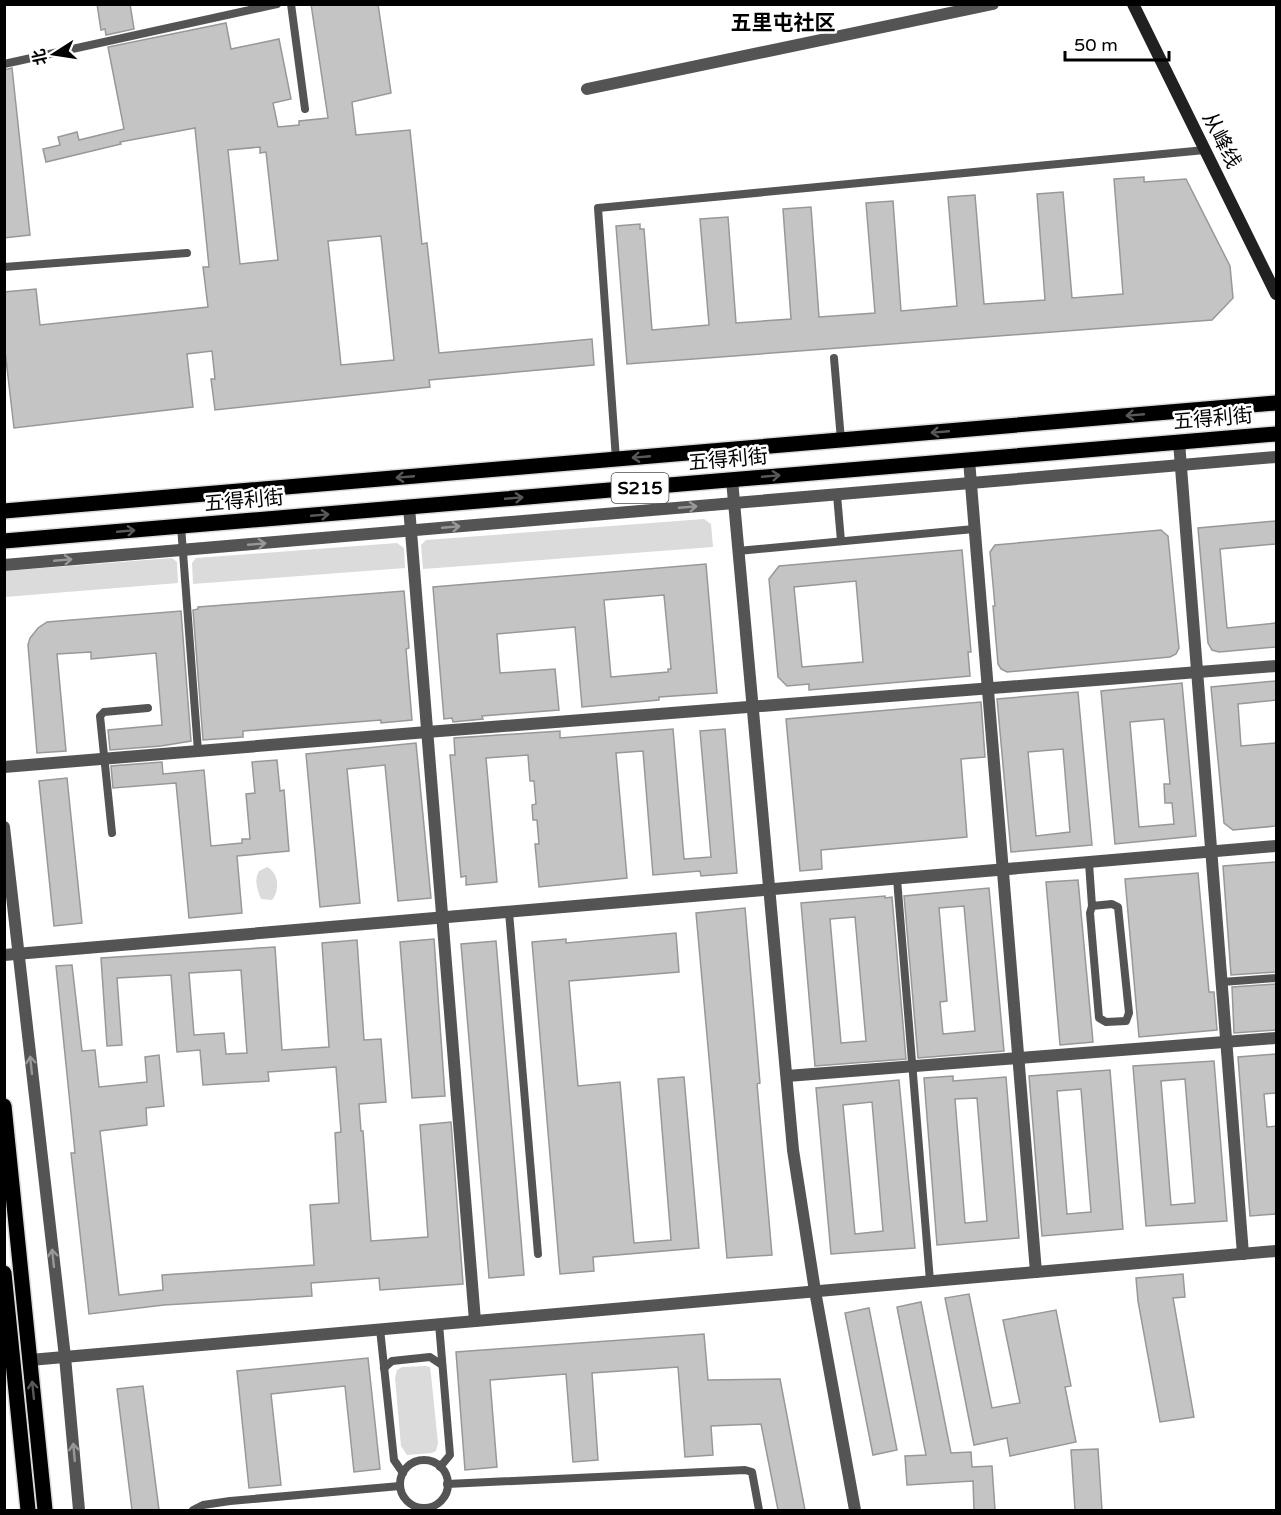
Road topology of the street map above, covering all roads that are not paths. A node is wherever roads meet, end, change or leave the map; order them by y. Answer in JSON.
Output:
{"nodes":[{"id":1,"x":277,"y":4,"type":"edge"},
{"id":2,"x":291,"y":4,"type":"edge"},
{"id":3,"x":993,"y":4,"type":"edge"},
{"id":4,"x":1133,"y":4,"type":"edge"},
{"id":5,"x":4,"y":64,"type":"edge"},
{"id":6,"x":587,"y":89,"type":"dead end"},
{"id":7,"x":305,"y":109,"type":"dead end"},
{"id":8,"x":1205,"y":150,"type":"junction"},
{"id":9,"x":187,"y":253,"type":"dead end"},
{"id":10,"x":4,"y":267,"type":"edge"},
{"id":11,"x":1276,"y":294,"type":"edge"},
{"id":12,"x":834,"y":358,"type":"dead end"},
{"id":13,"x":1276,"y":403,"type":"edge"},
{"id":14,"x":1276,"y":434,"type":"edge"},
{"id":15,"x":841,"y":440,"type":"junction"},
{"id":16,"x":1179,"y":442,"type":"junction"},
{"id":17,"x":1276,"y":458,"type":"edge"},
{"id":18,"x":616,"y":459,"type":"junction"},
{"id":19,"x":969,"y":460,"type":"junction"},
{"id":20,"x":1180,"y":466,"type":"junction"},
{"id":21,"x":732,"y":480,"type":"junction"},
{"id":22,"x":970,"y":483,"type":"junction"},
{"id":23,"x":837,"y":495,"type":"junction"},
{"id":24,"x":734,"y":504,"type":"junction"},
{"id":25,"x":409,"y":507,"type":"junction"},
{"id":26,"x":4,"y":511,"type":"edge"},
{"id":27,"x":181,"y":526,"type":"junction"},
{"id":28,"x":974,"y":529,"type":"junction"},
{"id":29,"x":411,"y":531,"type":"junction"},
{"id":30,"x":4,"y":541,"type":"edge"},
{"id":31,"x":841,"y":541,"type":"junction"},
{"id":32,"x":182,"y":550,"type":"junction"},
{"id":33,"x":738,"y":551,"type":"junction"},
{"id":34,"x":4,"y":565,"type":"edge"},
{"id":35,"x":1276,"y":666,"type":"edge"},
{"id":36,"x":1197,"y":672,"type":"junction"},
{"id":37,"x":988,"y":688,"type":"junction"},
{"id":38,"x":752,"y":707,"type":"junction"},
{"id":39,"x":148,"y":708,"type":"dead end"},
{"id":40,"x":427,"y":732,"type":"junction"},
{"id":41,"x":198,"y":751,"type":"junction"},
{"id":42,"x":105,"y":759,"type":"junction"},
{"id":43,"x":4,"y":767,"type":"edge"},
{"id":44,"x":4,"y":826,"type":"edge"},
{"id":45,"x":112,"y":833,"type":"dead end"},
{"id":46,"x":1276,"y":846,"type":"edge"},
{"id":47,"x":1211,"y":852,"type":"junction"},
{"id":48,"x":1089,"y":863,"type":"junction"},
{"id":49,"x":1003,"y":870,"type":"junction"},
{"id":50,"x":897,"y":879,"type":"junction"},
{"id":51,"x":770,"y":890,"type":"junction"},
{"id":52,"x":1092,"y":906,"type":"junction"},
{"id":53,"x":509,"y":912,"type":"junction"},
{"id":54,"x":442,"y":918,"type":"junction"},
{"id":55,"x":19,"y":953,"type":"junction"},
{"id":56,"x":4,"y":955,"type":"edge"},
{"id":57,"x":1276,"y":978,"type":"edge"},
{"id":58,"x":1222,"y":982,"type":"junction"},
{"id":59,"x":1276,"y":1038,"type":"edge"},
{"id":60,"x":1227,"y":1042,"type":"junction"},
{"id":61,"x":1018,"y":1058,"type":"junction"},
{"id":62,"x":912,"y":1066,"type":"junction"},
{"id":63,"x":787,"y":1076,"type":"junction"},
{"id":64,"x":4,"y":1106,"type":"edge"},
{"id":65,"x":1276,"y":1251,"type":"edge"},
{"id":66,"x":538,"y":1254,"type":"dead end"},
{"id":67,"x":1243,"y":1254,"type":"junction"},
{"id":68,"x":1036,"y":1272,"type":"junction"},
{"id":69,"x":4,"y":1273,"type":"edge"},
{"id":70,"x":930,"y":1281,"type":"junction"},
{"id":71,"x":815,"y":1291,"type":"junction"},
{"id":72,"x":475,"y":1321,"type":"junction"},
{"id":73,"x":7,"y":1322,"type":"edge"},
{"id":74,"x":439,"y":1324,"type":"junction"},
{"id":75,"x":380,"y":1329,"type":"junction"},
{"id":76,"x":64,"y":1357,"type":"junction"},
{"id":77,"x":30,"y":1360,"type":"junction"},
{"id":78,"x":442,"y":1365,"type":"junction"},
{"id":79,"x":384,"y":1368,"type":"junction"},
{"id":80,"x":440,"y":1467,"type":"junction"},
{"id":81,"x":403,"y":1473,"type":"junction"},
{"id":82,"x":447,"y":1484,"type":"junction"},
{"id":83,"x":400,"y":1486,"type":"junction"},
{"id":84,"x":230,"y":1501,"type":"junction"},
{"id":85,"x":28,"y":1510,"type":"edge"},
{"id":86,"x":45,"y":1510,"type":"edge"},
{"id":87,"x":79,"y":1510,"type":"edge"},
{"id":88,"x":193,"y":1510,"type":"edge"},
{"id":89,"x":226,"y":1510,"type":"edge"},
{"id":90,"x":759,"y":1510,"type":"edge"},
{"id":91,"x":855,"y":1510,"type":"edge"}],
"edges":[{"from":1,"to":5,"type":"lane"},
{"from":2,"to":7,"type":"lane"},
{"from":3,"to":6,"type":"street"},
{"from":4,"to":8,"type":"street","name":"从峰线"},
{"from":8,"to":11,"type":"street","name":"从峰线"},
{"from":8,"to":18,"type":"lane"},
{"from":9,"to":10,"type":"lane"},
{"from":12,"to":15,"type":"lane"},
{"from":13,"to":15,"type":"main road","name":"五得利街","number":"S215","one_way":true},
{"from":14,"to":16,"type":"main road","name":"五得利街","number":"S215"},
{"from":15,"to":18,"type":"main road","name":"五得利街","number":"S215","one_way":true},
{"from":16,"to":19,"type":"main road","name":"五得利街","number":"S215"},
{"from":16,"to":20,"type":"street"},
{"from":17,"to":20,"type":"street"},
{"from":18,"to":26,"type":"main road","name":"五得利街","number":"S215","one_way":true},
{"from":21,"to":19,"type":"main road","name":"五得利街","number":"S215","one_way":true},
{"from":19,"to":22,"type":"street"},
{"from":20,"to":22,"type":"street"},
{"from":20,"to":36,"type":"street"},
{"from":21,"to":24,"type":"street"},
{"from":25,"to":21,"type":"main road","name":"五得利街","number":"S215","one_way":true},
{"from":22,"to":23,"type":"street"},
{"from":22,"to":28,"type":"street"},
{"from":23,"to":24,"type":"street"},
{"from":23,"to":31,"type":"lane"},
{"from":29,"to":24,"type":"street","one_way":true},
{"from":24,"to":33,"type":"street"},
{"from":27,"to":25,"type":"main road","name":"五得利街","number":"S215","one_way":true},
{"from":25,"to":29,"type":"street"},
{"from":30,"to":27,"type":"main road","name":"五得利街","number":"S215","one_way":true},
{"from":27,"to":32,"type":"lane"},
{"from":28,"to":31,"type":"lane"},
{"from":28,"to":37,"type":"street"},
{"from":32,"to":29,"type":"street","one_way":true},
{"from":29,"to":40,"type":"street"},
{"from":31,"to":33,"type":"lane"},
{"from":34,"to":32,"type":"street","one_way":true},
{"from":32,"to":41,"type":"lane"},
{"from":33,"to":38,"type":"street"},
{"from":35,"to":36,"type":"street"},
{"from":36,"to":37,"type":"street"},
{"from":36,"to":47,"type":"street"},
{"from":37,"to":38,"type":"street"},
{"from":37,"to":49,"type":"street"},
{"from":38,"to":40,"type":"street"},
{"from":38,"to":51,"type":"street"},
{"from":39,"to":42,"type":"lane"},
{"from":40,"to":41,"type":"street"},
{"from":40,"to":54,"type":"street"},
{"from":41,"to":42,"type":"street"},
{"from":42,"to":43,"type":"street"},
{"from":42,"to":45,"type":"lane"},
{"from":44,"to":55,"type":"street"},
{"from":46,"to":47,"type":"street"},
{"from":47,"to":48,"type":"street"},
{"from":47,"to":58,"type":"street"},
{"from":48,"to":49,"type":"street"},
{"from":48,"to":52,"type":"lane"},
{"from":49,"to":50,"type":"street"},
{"from":49,"to":61,"type":"street"},
{"from":50,"to":51,"type":"street"},
{"from":50,"to":62,"type":"lane"},
{"from":51,"to":53,"type":"street"},
{"from":51,"to":63,"type":"street"},
{"from":52,"to":52,"type":"lane"},
{"from":53,"to":54,"type":"street"},
{"from":53,"to":66,"type":"lane"},
{"from":54,"to":55,"type":"street"},
{"from":54,"to":72,"type":"street"},
{"from":55,"to":56,"type":"street"},
{"from":76,"to":55,"type":"street","one_way":true},
{"from":57,"to":58,"type":"lane"},
{"from":58,"to":60,"type":"street"},
{"from":59,"to":60,"type":"street"},
{"from":60,"to":61,"type":"street"},
{"from":60,"to":67,"type":"street"},
{"from":61,"to":62,"type":"street"},
{"from":61,"to":68,"type":"street"},
{"from":62,"to":63,"type":"street"},
{"from":62,"to":70,"type":"lane"},
{"from":63,"to":71,"type":"street"},
{"from":64,"to":77,"type":"main road"},
{"from":65,"to":67,"type":"street"},
{"from":67,"to":68,"type":"street"},
{"from":68,"to":70,"type":"street"},
{"from":69,"to":73,"type":"main road"},
{"from":70,"to":71,"type":"street"},
{"from":71,"to":72,"type":"street"},
{"from":71,"to":91,"type":"street"},
{"from":72,"to":74,"type":"street"},
{"from":73,"to":85,"type":"main road"},
{"from":74,"to":75,"type":"street"},
{"from":74,"to":78,"type":"lane"},
{"from":75,"to":76,"type":"street"},
{"from":75,"to":79,"type":"lane"},
{"from":76,"to":77,"type":"street"},
{"from":87,"to":76,"type":"street","one_way":true},
{"from":86,"to":77,"type":"main road","one_way":true},
{"from":78,"to":79,"type":"lane"},
{"from":78,"to":80,"type":"lane"},
{"from":79,"to":81,"type":"lane"},
{"from":80,"to":81,"type":"lane"},
{"from":80,"to":82,"type":"lane"},
{"from":81,"to":83,"type":"lane"},
{"from":82,"to":83,"type":"lane"},
{"from":82,"to":90,"type":"lane"},
{"from":83,"to":84,"type":"lane"},
{"from":84,"to":88,"type":"lane"},
{"from":84,"to":89,"type":"lane"}]}
